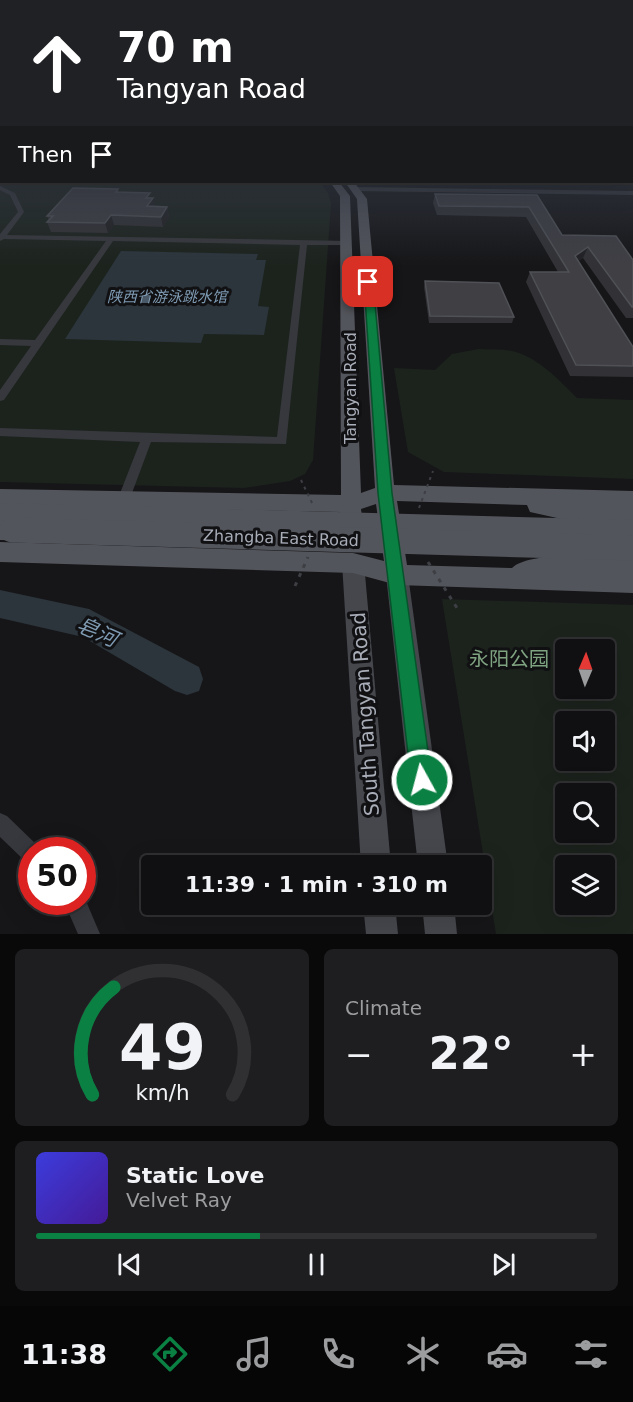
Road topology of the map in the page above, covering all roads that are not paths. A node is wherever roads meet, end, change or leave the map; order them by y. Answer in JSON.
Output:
{"nodes":[{"id":1,"x":335,"y":183,"type":"edge"},
{"id":2,"x":354,"y":187,"type":"edge"},
{"id":3,"x":0,"y":188,"type":"edge"},
{"id":4,"x":633,"y":194,"type":"edge"},
{"id":5,"x":1,"y":238,"type":"edge"},
{"id":6,"x":111,"y":239,"type":"junction"},
{"id":7,"x":304,"y":243,"type":"junction"},
{"id":8,"x":346,"y":243,"type":"junction"},
{"id":9,"x":0,"y":342,"type":"edge"},
{"id":10,"x":38,"y":343,"type":"junction"},
{"id":11,"x":0,"y":398,"type":"edge"},
{"id":12,"x":0,"y":432,"type":"edge"},
{"id":13,"x":147,"y":438,"type":"junction"},
{"id":14,"x":385,"y":493,"type":"junction"},
{"id":15,"x":487,"y":496,"type":"junction"},
{"id":16,"x":0,"y":497,"type":"edge"},
{"id":17,"x":633,"y":499,"type":"edge"},
{"id":18,"x":123,"y":501,"type":"junction"},
{"id":19,"x":351,"y":504,"type":"junction"},
{"id":20,"x":0,"y":513,"type":"edge"},
{"id":21,"x":633,"y":515,"type":"edge"},
{"id":22,"x":0,"y":530,"type":"edge"},
{"id":23,"x":633,"y":530,"type":"edge"},
{"id":24,"x":633,"y":548,"type":"edge"},
{"id":25,"x":0,"y":552,"type":"edge"},
{"id":26,"x":353,"y":563,"type":"junction"},
{"id":27,"x":633,"y":568,"type":"edge"},
{"id":28,"x":397,"y":575,"type":"junction"},
{"id":29,"x":492,"y":579,"type":"junction"},
{"id":30,"x":633,"y":582,"type":"edge"},
{"id":31,"x":0,"y":824,"type":"edge"},
{"id":32,"x":18,"y":841,"type":"edge"},
{"id":33,"x":375,"y":855,"type":"edge"},
{"id":34,"x":432,"y":855,"type":"edge"},
{"id":35,"x":81,"y":915,"type":"edge"},
{"id":36,"x":380,"y":915,"type":"edge"},
{"id":37,"x":439,"y":915,"type":"edge"},
{"id":38,"x":89,"y":934,"type":"edge"},
{"id":39,"x":382,"y":934,"type":"edge"},
{"id":40,"x":441,"y":934,"type":"edge"}],
"edges":[{"from":1,"to":8,"type":"main road","name":"Tangyan Road"},
{"from":2,"to":4,"type":"street"},
{"from":2,"to":14,"type":"main road","name":"Tangyan Road"},
{"from":3,"to":5,"type":"street"},
{"from":5,"to":6,"type":"street"},
{"from":6,"to":7,"type":"street"},
{"from":6,"to":10,"type":"street"},
{"from":7,"to":8,"type":"street"},
{"from":7,"to":13,"type":"street"},
{"from":8,"to":19,"type":"main road","name":"Tangyan Road"},
{"from":9,"to":10,"type":"street"},
{"from":10,"to":11,"type":"street"},
{"from":12,"to":13,"type":"street"},
{"from":13,"to":18,"type":"street"},
{"from":14,"to":15,"type":"main road","name":"Zhangba East Road"},
{"from":14,"to":19,"type":"main road","name":"Zhangba East Road"},
{"from":14,"to":28,"type":"main road","name":"Tangyan Road"},
{"from":15,"to":17,"type":"main road"},
{"from":15,"to":21,"type":"main road"},
{"from":16,"to":18,"type":"main road","name":"Zhangba East Road"},
{"from":18,"to":19,"type":"main road","name":"Zhangba East Road"},
{"from":19,"to":26,"type":"main road","name":"Tangyan Road"},
{"from":20,"to":23,"type":"main road","name":"Zhangba East Road","bridge":true},
{"from":22,"to":24,"type":"main road","name":"Zhangba East Road","bridge":true},
{"from":25,"to":26,"type":"main road","name":"Zhangba East Road"},
{"from":26,"to":28,"type":"main road","name":"Zhangba East Road"},
{"from":26,"to":33,"type":"main road","name":"South Tangyan Road"},
{"from":27,"to":29,"type":"main road"},
{"from":28,"to":29,"type":"main road","name":"Zhangba East Road"},
{"from":28,"to":34,"type":"main road"},
{"from":29,"to":30,"type":"main road"},
{"from":31,"to":32,"type":"street"},
{"from":35,"to":38,"type":"street"},
{"from":36,"to":39,"type":"main road"},
{"from":37,"to":40,"type":"main road"}]}
